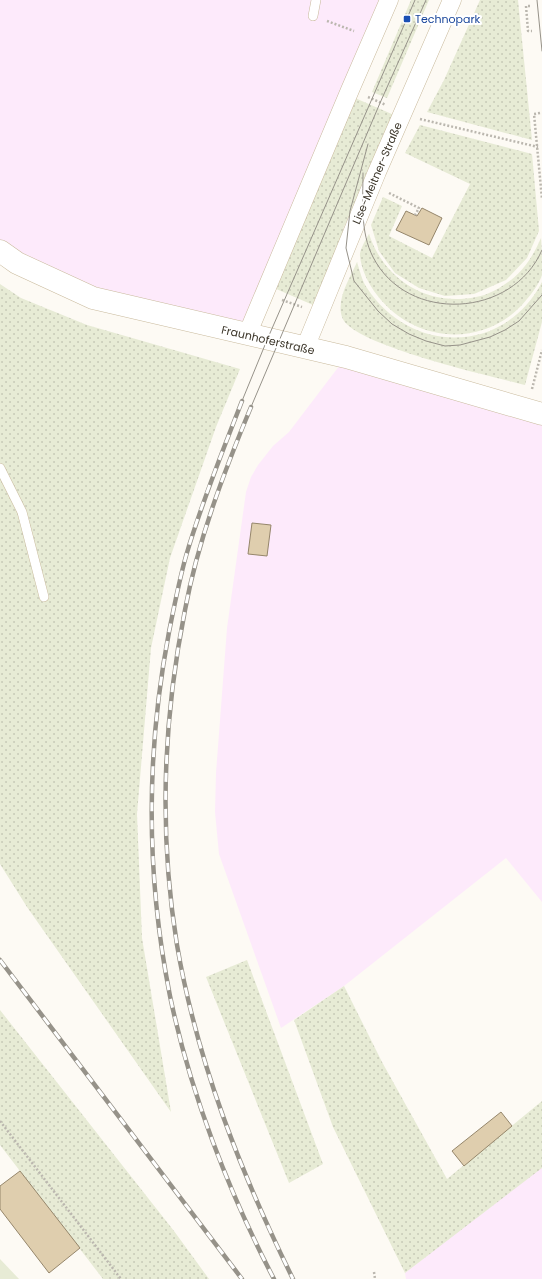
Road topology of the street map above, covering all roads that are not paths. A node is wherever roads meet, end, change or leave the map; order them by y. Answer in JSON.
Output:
{"nodes":[{"id":1,"x":316,"y":0,"type":"edge"},
{"id":2,"x":390,"y":0,"type":"edge"},
{"id":3,"x":452,"y":0,"type":"edge"},
{"id":4,"x":313,"y":16,"type":"road end"},
{"id":5,"x":0,"y":251,"type":"edge"},
{"id":6,"x":247,"y":335,"type":"junction"},
{"id":7,"x":305,"y":348,"type":"junction"},
{"id":8,"x":542,"y":414,"type":"edge"},
{"id":9,"x":0,"y":468,"type":"edge"},
{"id":10,"x":44,"y":597,"type":"dead end"}],
"edges":[{"from":1,"to":4,"type":"lane"},
{"from":2,"to":6,"type":"street"},
{"from":3,"to":7,"type":"street","name":"Lise-Meitner-Straße"},
{"from":5,"to":6,"type":"main road","name":"Fraunhoferstraße"},
{"from":6,"to":7,"type":"main road","name":"Fraunhoferstraße"},
{"from":7,"to":8,"type":"main road","name":"Fraunhoferstraße"},
{"from":9,"to":10,"type":"lane"}]}
